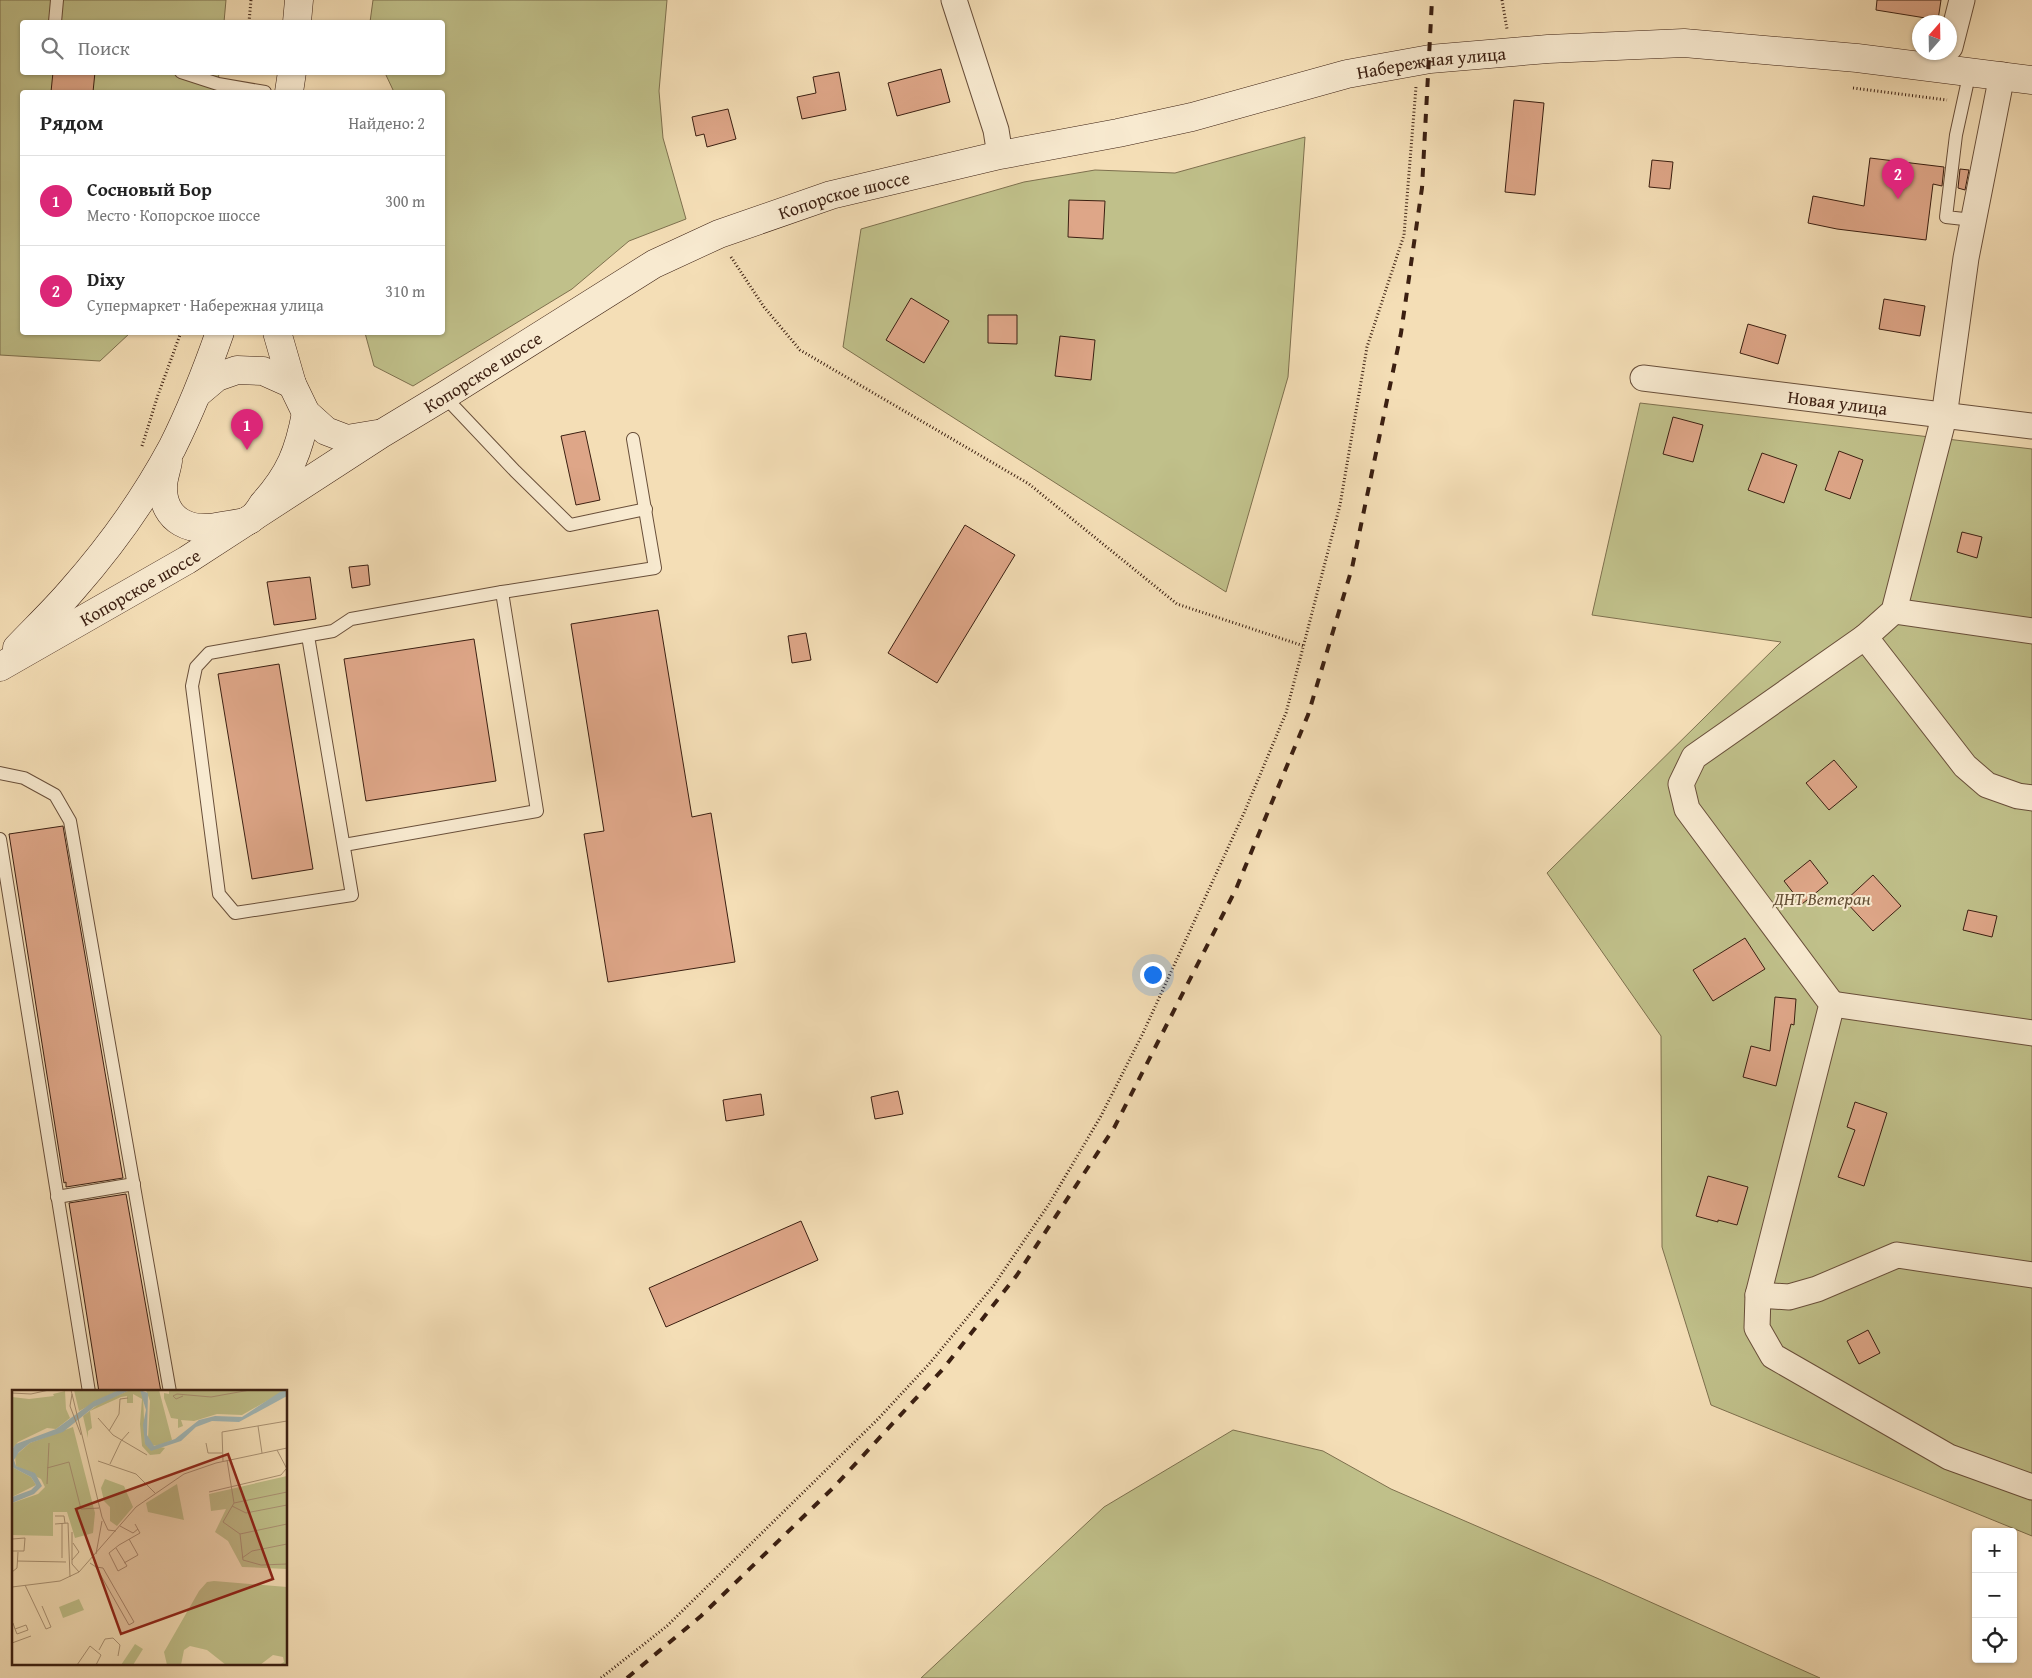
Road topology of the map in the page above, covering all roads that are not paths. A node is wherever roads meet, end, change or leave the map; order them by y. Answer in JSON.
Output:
{"nodes":[{"id":1,"x":57,"y":0,"type":"edge"},
{"id":2,"x":299,"y":0,"type":"edge"},
{"id":3,"x":954,"y":0,"type":"edge"},
{"id":4,"x":1962,"y":0,"type":"edge"},
{"id":5,"x":55,"y":20,"type":"edge"},
{"id":6,"x":297,"y":20,"type":"edge"},
{"id":7,"x":1957,"y":33,"type":"edge"},
{"id":8,"x":1912,"y":59,"type":"edge"},
{"id":9,"x":1953,"y":60,"type":"edge"},
{"id":10,"x":190,"y":75,"type":"edge"},
{"id":11,"x":292,"y":75,"type":"edge"},
{"id":12,"x":2002,"y":76,"type":"junction"},
{"id":13,"x":2032,"y":80,"type":"edge"},
{"id":14,"x":252,"y":90,"type":"edge"},
{"id":15,"x":289,"y":90,"type":"edge"},
{"id":16,"x":1000,"y":155,"type":"junction"},
{"id":17,"x":1973,"y":220,"type":"junction"},
{"id":18,"x":219,"y":335,"type":"edge"},
{"id":19,"x":278,"y":335,"type":"edge"},
{"id":20,"x":1643,"y":378,"type":"dead end"},
{"id":21,"x":292,"y":384,"type":"junction"},
{"id":22,"x":198,"y":393,"type":"junction"},
{"id":23,"x":444,"y":396,"type":"junction"},
{"id":24,"x":306,"y":413,"type":"junction"},
{"id":25,"x":1944,"y":417,"type":"junction"},
{"id":26,"x":2032,"y":426,"type":"edge"},
{"id":27,"x":381,"y":434,"type":"junction"},
{"id":28,"x":633,"y":439,"type":"dead end"},
{"id":29,"x":171,"y":449,"type":"junction"},
{"id":30,"x":646,"y":509,"type":"junction"},
{"id":31,"x":250,"y":520,"type":"junction"},
{"id":32,"x":502,"y":592,"type":"junction"},
{"id":33,"x":1894,"y":611,"type":"junction"},
{"id":34,"x":2032,"y":631,"type":"edge"},
{"id":35,"x":308,"y":636,"type":"junction"},
{"id":36,"x":1865,"y":637,"type":"junction"},
{"id":37,"x":0,"y":666,"type":"edge"},
{"id":38,"x":0,"y":773,"type":"edge"},
{"id":39,"x":2032,"y":798,"type":"edge"},
{"id":40,"x":0,"y":839,"type":"edge"},
{"id":41,"x":344,"y":845,"type":"junction"},
{"id":42,"x":1832,"y":1004,"type":"junction"},
{"id":43,"x":2032,"y":1033,"type":"edge"},
{"id":44,"x":134,"y":1184,"type":"junction"},
{"id":45,"x":57,"y":1197,"type":"junction"},
{"id":46,"x":2032,"y":1276,"type":"edge"},
{"id":47,"x":1758,"y":1295,"type":"junction"},
{"id":48,"x":89,"y":1390,"type":"edge"},
{"id":49,"x":170,"y":1390,"type":"edge"},
{"id":50,"x":2032,"y":1487,"type":"edge"}],
"edges":[{"from":1,"to":5,"type":"lane"},
{"from":2,"to":6,"type":"main road"},
{"from":3,"to":16,"type":"street"},
{"from":4,"to":7,"type":"street"},
{"from":8,"to":16,"type":"main road","name":"Набережная улица"},
{"from":9,"to":12,"type":"main road","name":"Набережная улица"},
{"from":9,"to":17,"type":"lane"},
{"from":10,"to":14,"type":"lane"},
{"from":11,"to":15,"type":"main road"},
{"from":12,"to":13,"type":"main road","name":"Набережная улица"},
{"from":12,"to":17,"type":"street"},
{"from":16,"to":23,"type":"main road","name":"Копорское шоссе"},
{"from":17,"to":25,"type":"street"},
{"from":18,"to":22,"type":"main road"},
{"from":19,"to":21,"type":"main road"},
{"from":20,"to":25,"type":"street","name":"Новая улица"},
{"from":21,"to":22,"type":"main road"},
{"from":21,"to":24,"type":"main road"},
{"from":22,"to":29,"type":"main road"},
{"from":23,"to":27,"type":"main road","name":"Копорское шоссе"},
{"from":23,"to":30,"type":"lane"},
{"from":24,"to":27,"type":"main road"},
{"from":24,"to":31,"type":"main road"},
{"from":25,"to":26,"type":"street","name":"Новая улица"},
{"from":25,"to":33,"type":"street"},
{"from":27,"to":31,"type":"main road","name":"Копорское шоссе"},
{"from":28,"to":30,"type":"lane"},
{"from":29,"to":31,"type":"main road"},
{"from":29,"to":37,"type":"main road"},
{"from":30,"to":32,"type":"lane"},
{"from":31,"to":37,"type":"main road","name":"Копорское шоссе"},
{"from":32,"to":35,"type":"lane"},
{"from":32,"to":41,"type":"lane"},
{"from":33,"to":34,"type":"street"},
{"from":33,"to":36,"type":"street"},
{"from":35,"to":41,"type":"lane"},
{"from":35,"to":41,"type":"lane"},
{"from":36,"to":39,"type":"street"},
{"from":36,"to":42,"type":"street"},
{"from":38,"to":44,"type":"lane"},
{"from":40,"to":45,"type":"lane"},
{"from":42,"to":43,"type":"street"},
{"from":42,"to":47,"type":"street"},
{"from":44,"to":45,"type":"lane"},
{"from":44,"to":49,"type":"lane"},
{"from":45,"to":48,"type":"lane"},
{"from":46,"to":47,"type":"street"},
{"from":47,"to":50,"type":"street"}]}
